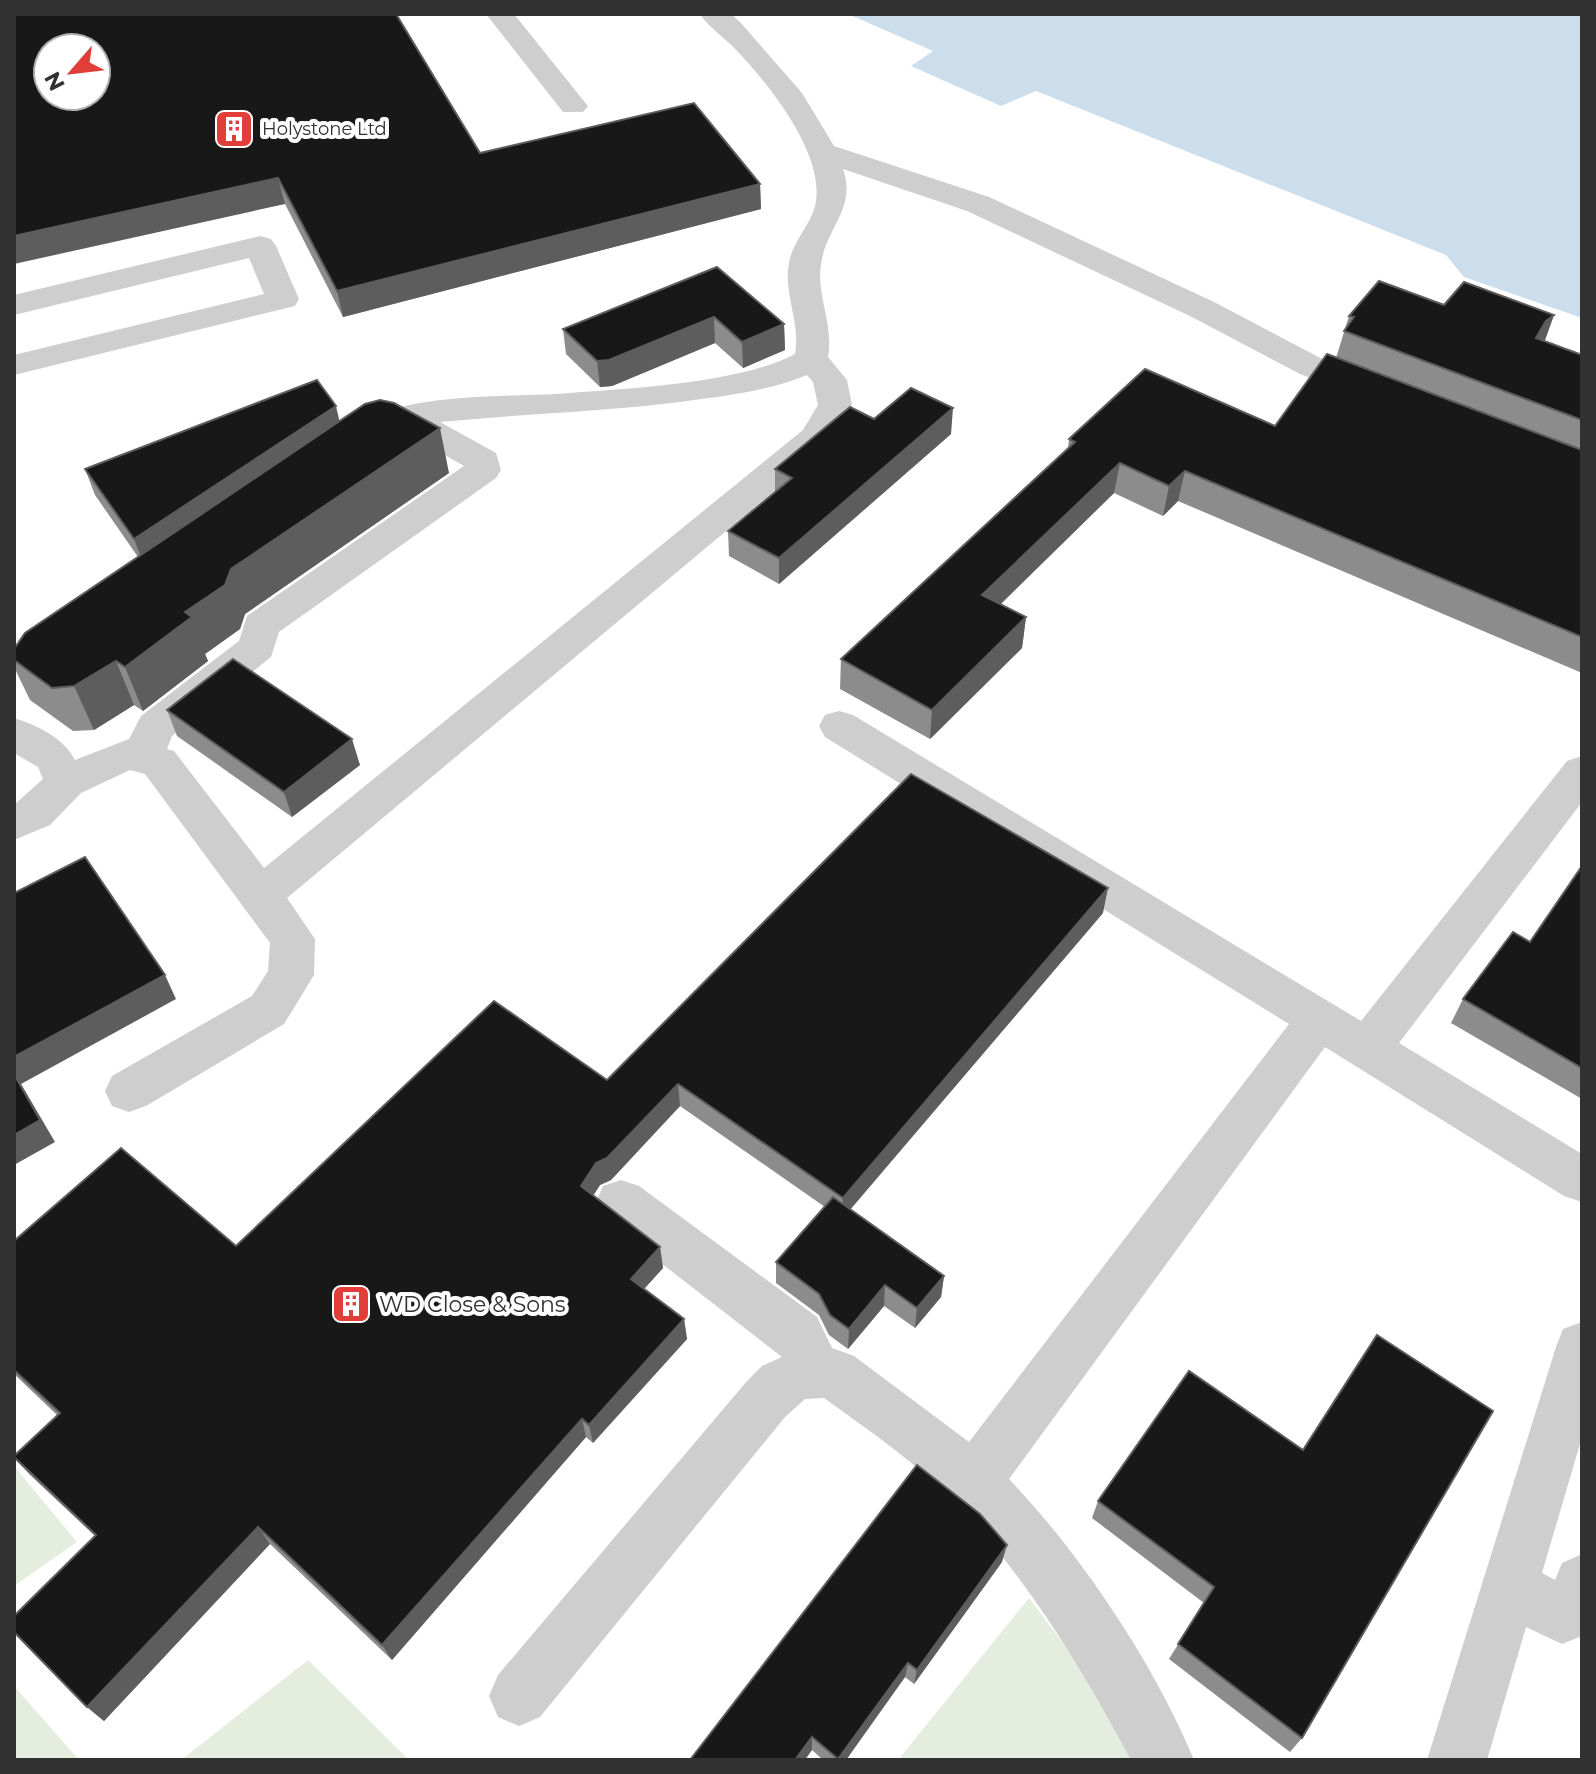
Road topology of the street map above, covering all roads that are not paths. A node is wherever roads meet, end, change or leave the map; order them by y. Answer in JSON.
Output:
{"nodes":[{"id":1,"x":500,"y":14,"type":"edge"},
{"id":2,"x":714,"y":14,"type":"edge"},
{"id":3,"x":573,"y":106,"type":"dead end"},
{"id":4,"x":820,"y":151,"type":"junction"},
{"id":5,"x":14,"y":305,"type":"edge"},
{"id":6,"x":811,"y":359,"type":"junction"},
{"id":7,"x":14,"y":365,"type":"edge"},
{"id":8,"x":1407,"y":404,"type":"edge"},
{"id":9,"x":407,"y":418,"type":"junction"},
{"id":10,"x":330,"y":460,"type":"edge"},
{"id":11,"x":839,"y":726,"type":"dead end"},
{"id":12,"x":14,"y":733,"type":"edge"},
{"id":13,"x":142,"y":758,"type":"junction"},
{"id":14,"x":1582,"y":772,"type":"edge"},
{"id":15,"x":66,"y":782,"type":"junction"},
{"id":16,"x":14,"y":824,"type":"edge"},
{"id":17,"x":260,"y":896,"type":"junction"},
{"id":18,"x":1319,"y":1020,"type":"junction"},
{"id":19,"x":1367,"y":1049,"type":"junction"},
{"id":20,"x":129,"y":1091,"type":"dead end"},
{"id":21,"x":1582,"y":1180,"type":"edge"},
{"id":22,"x":621,"y":1202,"type":"dead end"},
{"id":23,"x":1582,"y":1347,"type":"edge"},
{"id":24,"x":815,"y":1371,"type":"junction"},
{"id":25,"x":973,"y":1482,"type":"junction"},
{"id":26,"x":1582,"y":1583,"type":"edge"},
{"id":27,"x":1510,"y":1587,"type":"junction"},
{"id":28,"x":519,"y":1696,"type":"dead end"},
{"id":29,"x":1164,"y":1760,"type":"edge"},
{"id":30,"x":1457,"y":1760,"type":"edge"}],
"edges":[{"from":1,"to":3,"type":"street"},
{"from":2,"to":4,"type":"street"},
{"from":4,"to":6,"type":"street"},
{"from":4,"to":8,"type":"street"},
{"from":5,"to":7,"type":"street"},
{"from":6,"to":9,"type":"street"},
{"from":6,"to":17,"type":"street"},
{"from":9,"to":10,"type":"street"},
{"from":9,"to":13,"type":"street"},
{"from":11,"to":18,"type":"street"},
{"from":12,"to":15,"type":"street"},
{"from":13,"to":15,"type":"street"},
{"from":13,"to":17,"type":"street"},
{"from":14,"to":19,"type":"street"},
{"from":15,"to":16,"type":"street"},
{"from":17,"to":20,"type":"street"},
{"from":18,"to":19,"type":"street"},
{"from":18,"to":25,"type":"street"},
{"from":19,"to":21,"type":"street"},
{"from":22,"to":24,"type":"street"},
{"from":23,"to":27,"type":"street"},
{"from":24,"to":25,"type":"street"},
{"from":24,"to":28,"type":"street"},
{"from":25,"to":29,"type":"street"},
{"from":26,"to":27,"type":"street"},
{"from":27,"to":30,"type":"street"}]}
